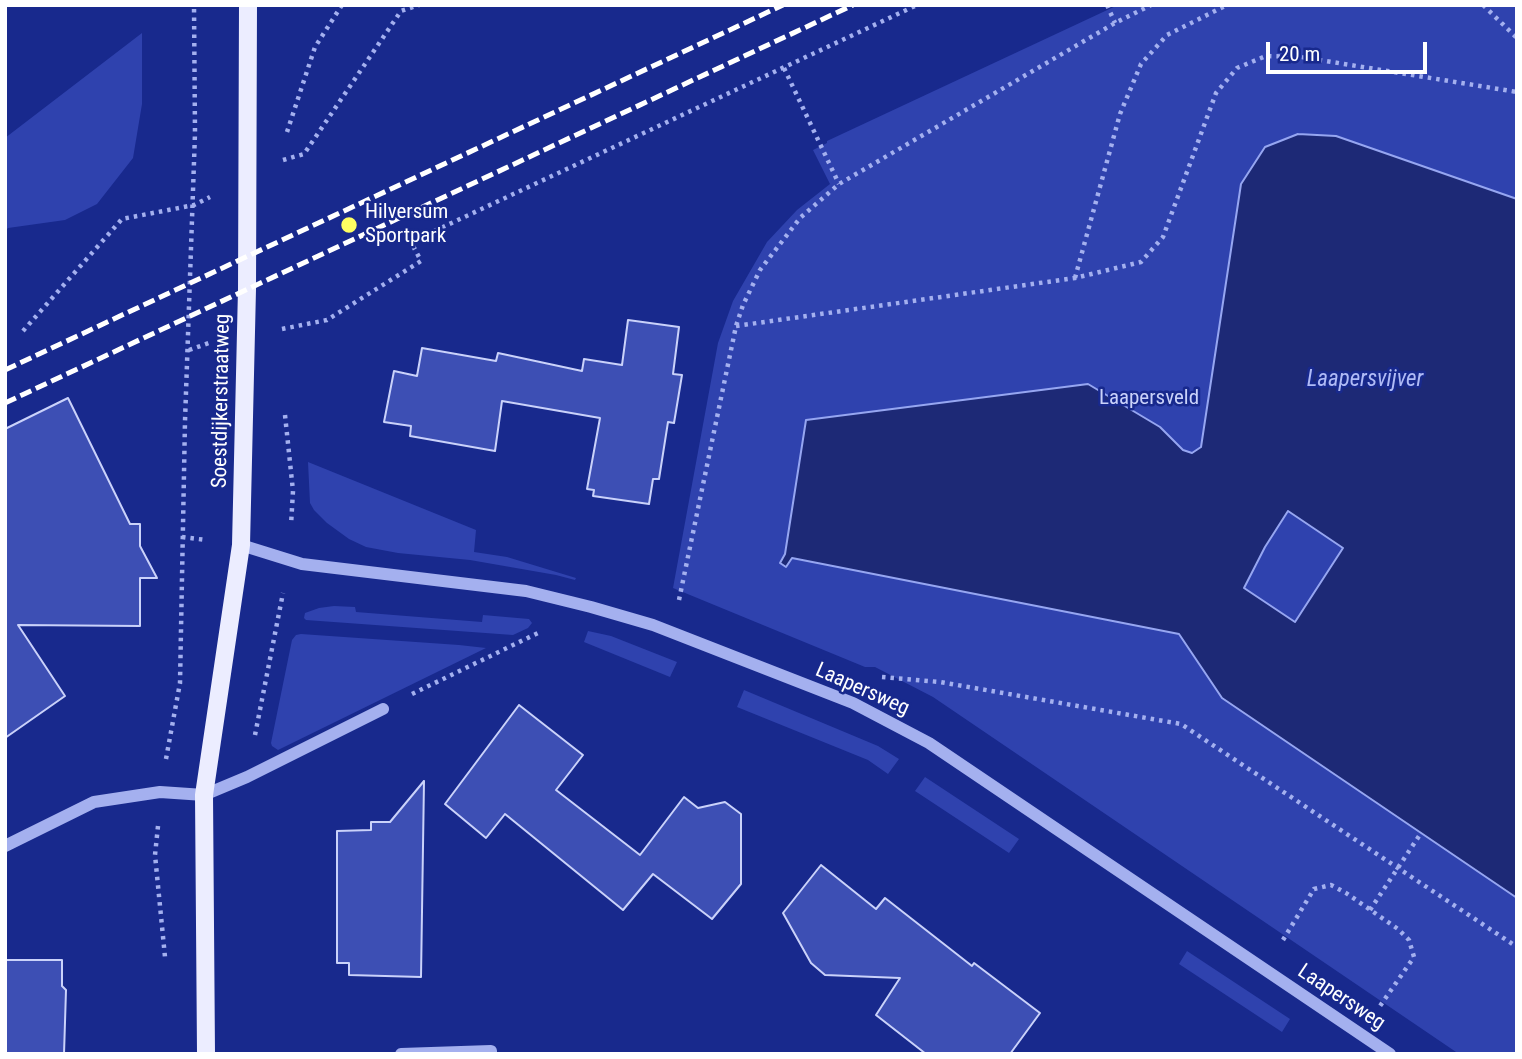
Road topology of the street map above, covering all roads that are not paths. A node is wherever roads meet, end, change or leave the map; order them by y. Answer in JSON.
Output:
{"nodes":[{"id":1,"x":248,"y":5,"type":"edge"},
{"id":2,"x":242,"y":545,"type":"junction"},
{"id":3,"x":383,"y":709,"type":"road end"},
{"id":4,"x":204,"y":795,"type":"junction"},
{"id":5,"x":5,"y":846,"type":"edge"},
{"id":6,"x":206,"y":1054,"type":"edge"},
{"id":7,"x":401,"y":1054,"type":"edge"},
{"id":8,"x":491,"y":1054,"type":"edge"},
{"id":9,"x":1390,"y":1054,"type":"edge"}],
"edges":[{"from":1,"to":2,"type":"main road","name":"Soestdijkerstraatweg"},
{"from":2,"to":4,"type":"main road","name":"Soestdijkerstraatweg"},
{"from":2,"to":9,"type":"street","name":"Laapersweg"},
{"from":3,"to":4,"type":"street"},
{"from":4,"to":5,"type":"street"},
{"from":4,"to":6,"type":"main road","name":"Soestdijkerstraatweg"},
{"from":7,"to":8,"type":"street"}]}
